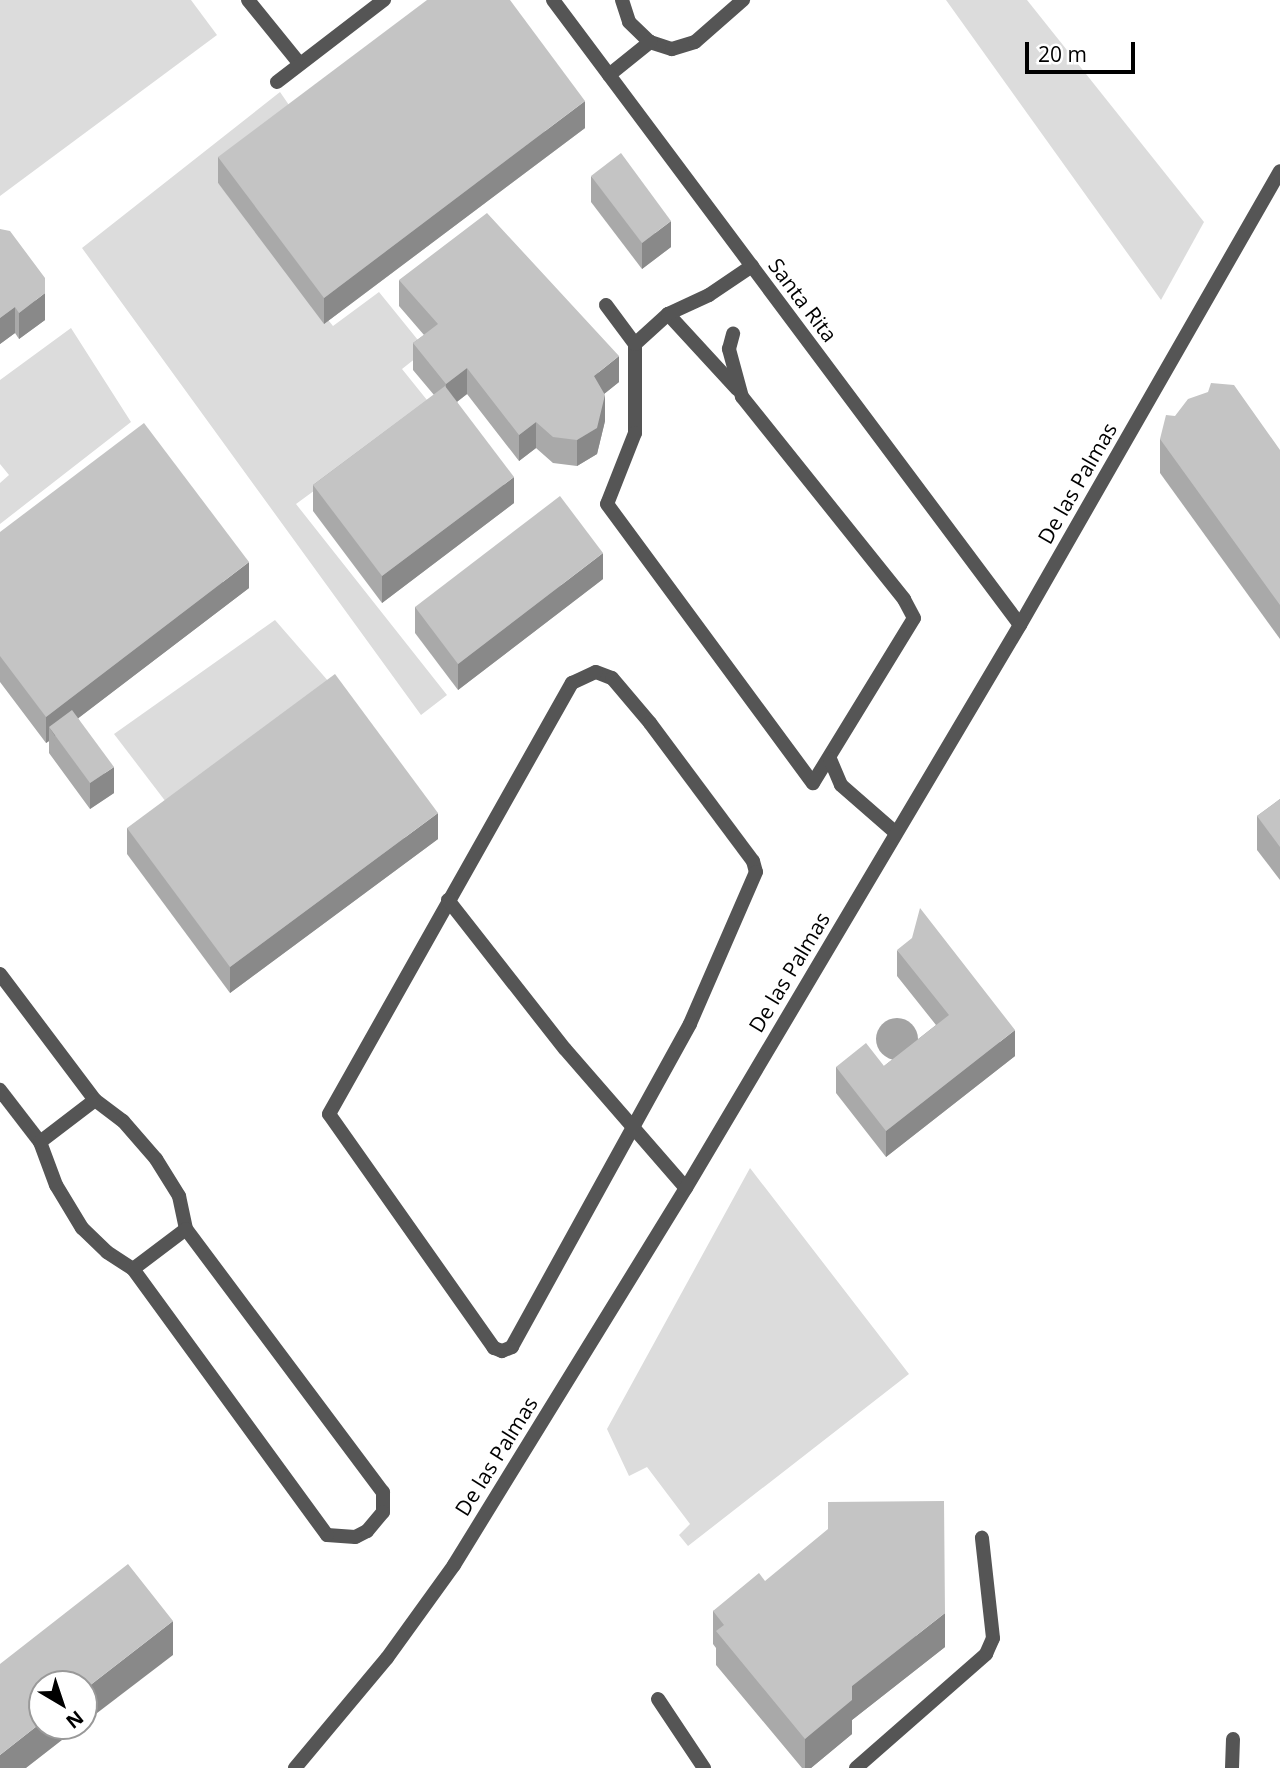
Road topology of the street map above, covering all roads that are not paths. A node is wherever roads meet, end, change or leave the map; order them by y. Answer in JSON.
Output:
{"nodes":[{"id":1,"x":248,"y":0,"type":"edge"},
{"id":2,"x":384,"y":0,"type":"edge"},
{"id":3,"x":553,"y":0,"type":"edge"},
{"id":4,"x":621,"y":0,"type":"edge"},
{"id":5,"x":743,"y":0,"type":"edge"},
{"id":6,"x":650,"y":42,"type":"junction"},
{"id":7,"x":299,"y":63,"type":"junction"},
{"id":8,"x":609,"y":75,"type":"junction"},
{"id":9,"x":277,"y":82,"type":"dead end"},
{"id":10,"x":1280,"y":171,"type":"edge"},
{"id":11,"x":752,"y":266,"type":"junction"},
{"id":12,"x":606,"y":305,"type":"dead end"},
{"id":13,"x":668,"y":314,"type":"junction"},
{"id":14,"x":733,"y":334,"type":"dead end"},
{"id":15,"x":635,"y":344,"type":"junction"},
{"id":16,"x":738,"y":390,"type":"junction"},
{"id":17,"x":1020,"y":625,"type":"junction"},
{"id":18,"x":830,"y":759,"type":"junction"},
{"id":19,"x":896,"y":833,"type":"junction"},
{"id":20,"x":448,"y":900,"type":"junction"},
{"id":21,"x":0,"y":974,"type":"edge"},
{"id":22,"x":0,"y":1090,"type":"edge"},
{"id":23,"x":95,"y":1100,"type":"junction"},
{"id":24,"x":632,"y":1129,"type":"junction"},
{"id":25,"x":40,"y":1142,"type":"junction"},
{"id":26,"x":686,"y":1188,"type":"junction"},
{"id":27,"x":186,"y":1229,"type":"junction"},
{"id":28,"x":133,"y":1269,"type":"junction"},
{"id":29,"x":982,"y":1538,"type":"dead end"},
{"id":30,"x":658,"y":1699,"type":"dead end"},
{"id":31,"x":1233,"y":1740,"type":"dead end"},
{"id":32,"x":295,"y":1768,"type":"edge"},
{"id":33,"x":704,"y":1768,"type":"edge"},
{"id":34,"x":856,"y":1768,"type":"edge"},
{"id":35,"x":1232,"y":1768,"type":"edge"}],
"edges":[{"from":1,"to":7,"type":"street"},
{"from":2,"to":7,"type":"street"},
{"from":3,"to":8,"type":"street","name":"Santa Rita"},
{"from":4,"to":6,"type":"street"},
{"from":5,"to":6,"type":"street"},
{"from":6,"to":8,"type":"street"},
{"from":7,"to":9,"type":"street"},
{"from":8,"to":11,"type":"street","name":"Santa Rita"},
{"from":10,"to":17,"type":"street","name":"De las Palmas"},
{"from":11,"to":13,"type":"street"},
{"from":11,"to":17,"type":"street","name":"Santa Rita"},
{"from":12,"to":15,"type":"street"},
{"from":13,"to":15,"type":"street"},
{"from":13,"to":16,"type":"street"},
{"from":14,"to":16,"type":"street"},
{"from":15,"to":18,"type":"street"},
{"from":16,"to":18,"type":"street"},
{"from":17,"to":19,"type":"street","name":"De las Palmas"},
{"from":18,"to":19,"type":"street"},
{"from":19,"to":26,"type":"street","name":"De las Palmas"},
{"from":20,"to":24,"type":"street"},
{"from":20,"to":24,"type":"street"},
{"from":20,"to":24,"type":"street"},
{"from":21,"to":23,"type":"street"},
{"from":22,"to":25,"type":"street"},
{"from":23,"to":25,"type":"street"},
{"from":23,"to":27,"type":"street"},
{"from":24,"to":26,"type":"street"},
{"from":25,"to":28,"type":"street"},
{"from":26,"to":32,"type":"street","name":"De las Palmas"},
{"from":27,"to":28,"type":"street"},
{"from":27,"to":28,"type":"street"},
{"from":29,"to":34,"type":"street"},
{"from":30,"to":33,"type":"street"},
{"from":31,"to":35,"type":"street"}]}
